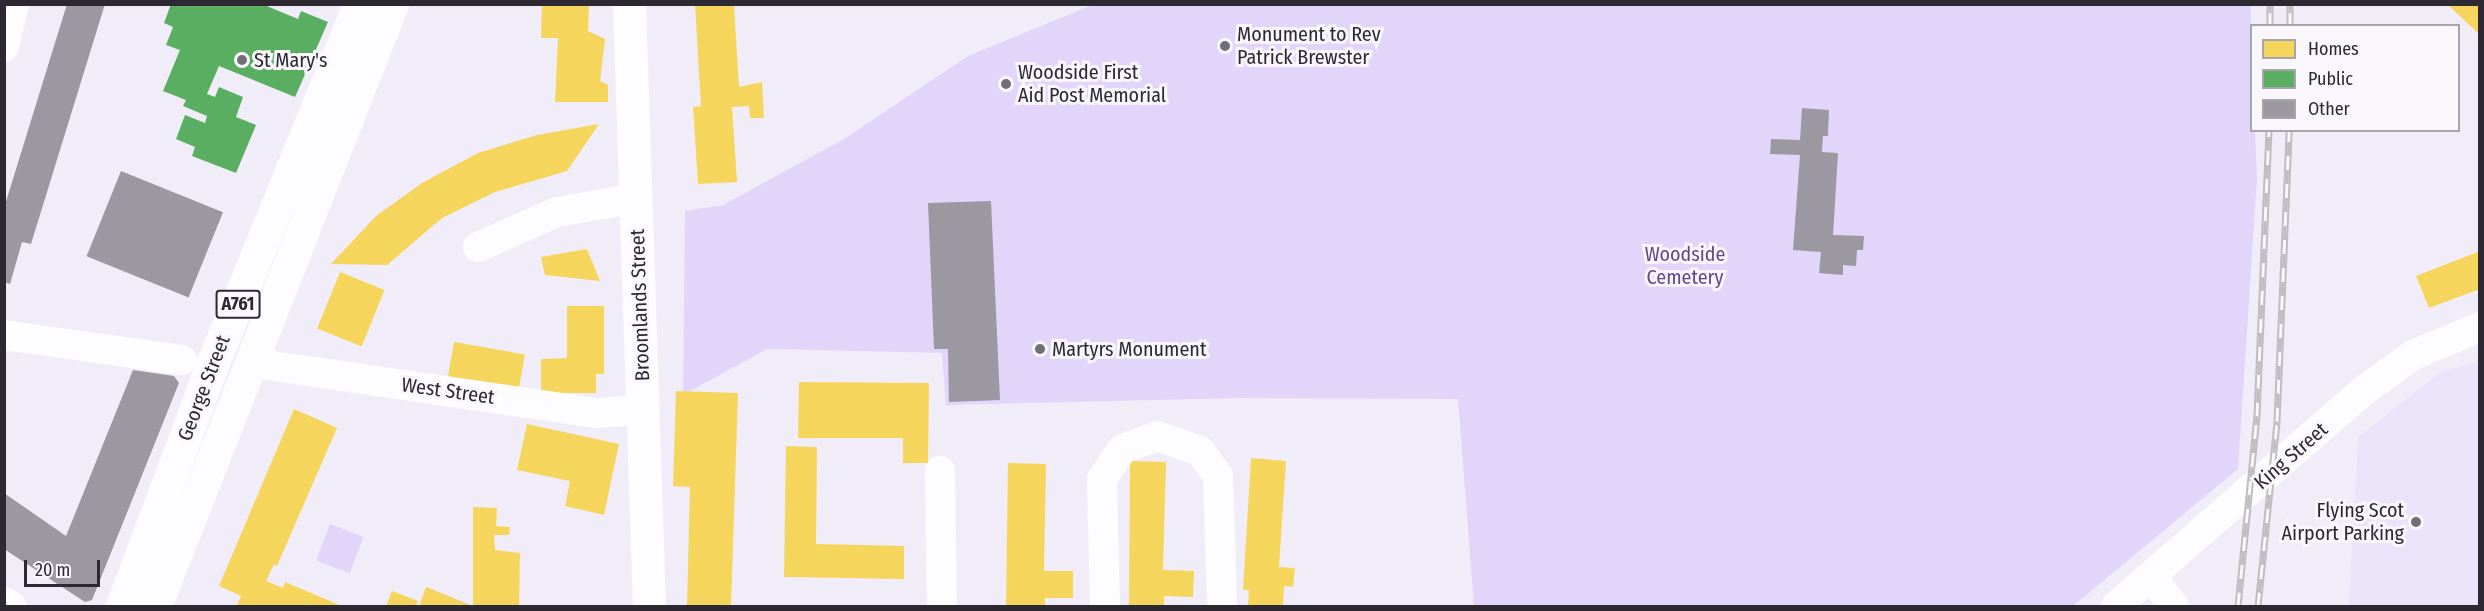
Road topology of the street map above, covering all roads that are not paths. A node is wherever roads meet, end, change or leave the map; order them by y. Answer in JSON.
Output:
{"nodes":[{"id":1,"x":14,"y":4,"type":"edge"},
{"id":2,"x":359,"y":4,"type":"edge"},
{"id":3,"x":392,"y":4,"type":"edge"},
{"id":4,"x":629,"y":4,"type":"edge"},
{"id":5,"x":4,"y":47,"type":"edge"},
{"id":6,"x":636,"y":198,"type":"junction"},
{"id":7,"x":478,"y":247,"type":"dead end"},
{"id":8,"x":2480,"y":327,"type":"edge"},
{"id":9,"x":4,"y":335,"type":"edge"},
{"id":10,"x":182,"y":360,"type":"dead end"},
{"id":11,"x":254,"y":363,"type":"junction"},
{"id":12,"x":642,"y":410,"type":"junction"},
{"id":13,"x":940,"y":471,"type":"dead end"},
{"id":14,"x":2152,"y":578,"type":"junction"},
{"id":15,"x":4,"y":603,"type":"edge"},
{"id":16,"x":9,"y":606,"type":"edge"},
{"id":17,"x":122,"y":606,"type":"edge"},
{"id":18,"x":156,"y":606,"type":"edge"},
{"id":19,"x":650,"y":606,"type":"edge"},
{"id":20,"x":942,"y":606,"type":"edge"},
{"id":21,"x":1105,"y":606,"type":"edge"},
{"id":22,"x":1222,"y":606,"type":"edge"},
{"id":23,"x":2116,"y":606,"type":"edge"},
{"id":24,"x":2174,"y":606,"type":"edge"}],
"edges":[{"from":1,"to":5,"type":"street"},
{"from":2,"to":17,"type":"main road","name":"George Street","number":"A761"},
{"from":3,"to":11,"type":"main road","name":"George Street","number":"A761"},
{"from":4,"to":6,"type":"main road","name":"Broomlands Street"},
{"from":6,"to":7,"type":"street"},
{"from":6,"to":12,"type":"main road","name":"Broomlands Street"},
{"from":8,"to":14,"type":"street","name":"King Street"},
{"from":9,"to":10,"type":"street"},
{"from":11,"to":12,"type":"street","name":"West Street"},
{"from":11,"to":18,"type":"main road","name":"George Street","number":"A761"},
{"from":12,"to":19,"type":"main road","name":"Broomlands Street"},
{"from":13,"to":20,"type":"street"},
{"from":14,"to":23,"type":"street","name":"King Street"},
{"from":14,"to":24,"type":"street"},
{"from":15,"to":16,"type":"main road"},
{"from":21,"to":22,"type":"street"}]}
